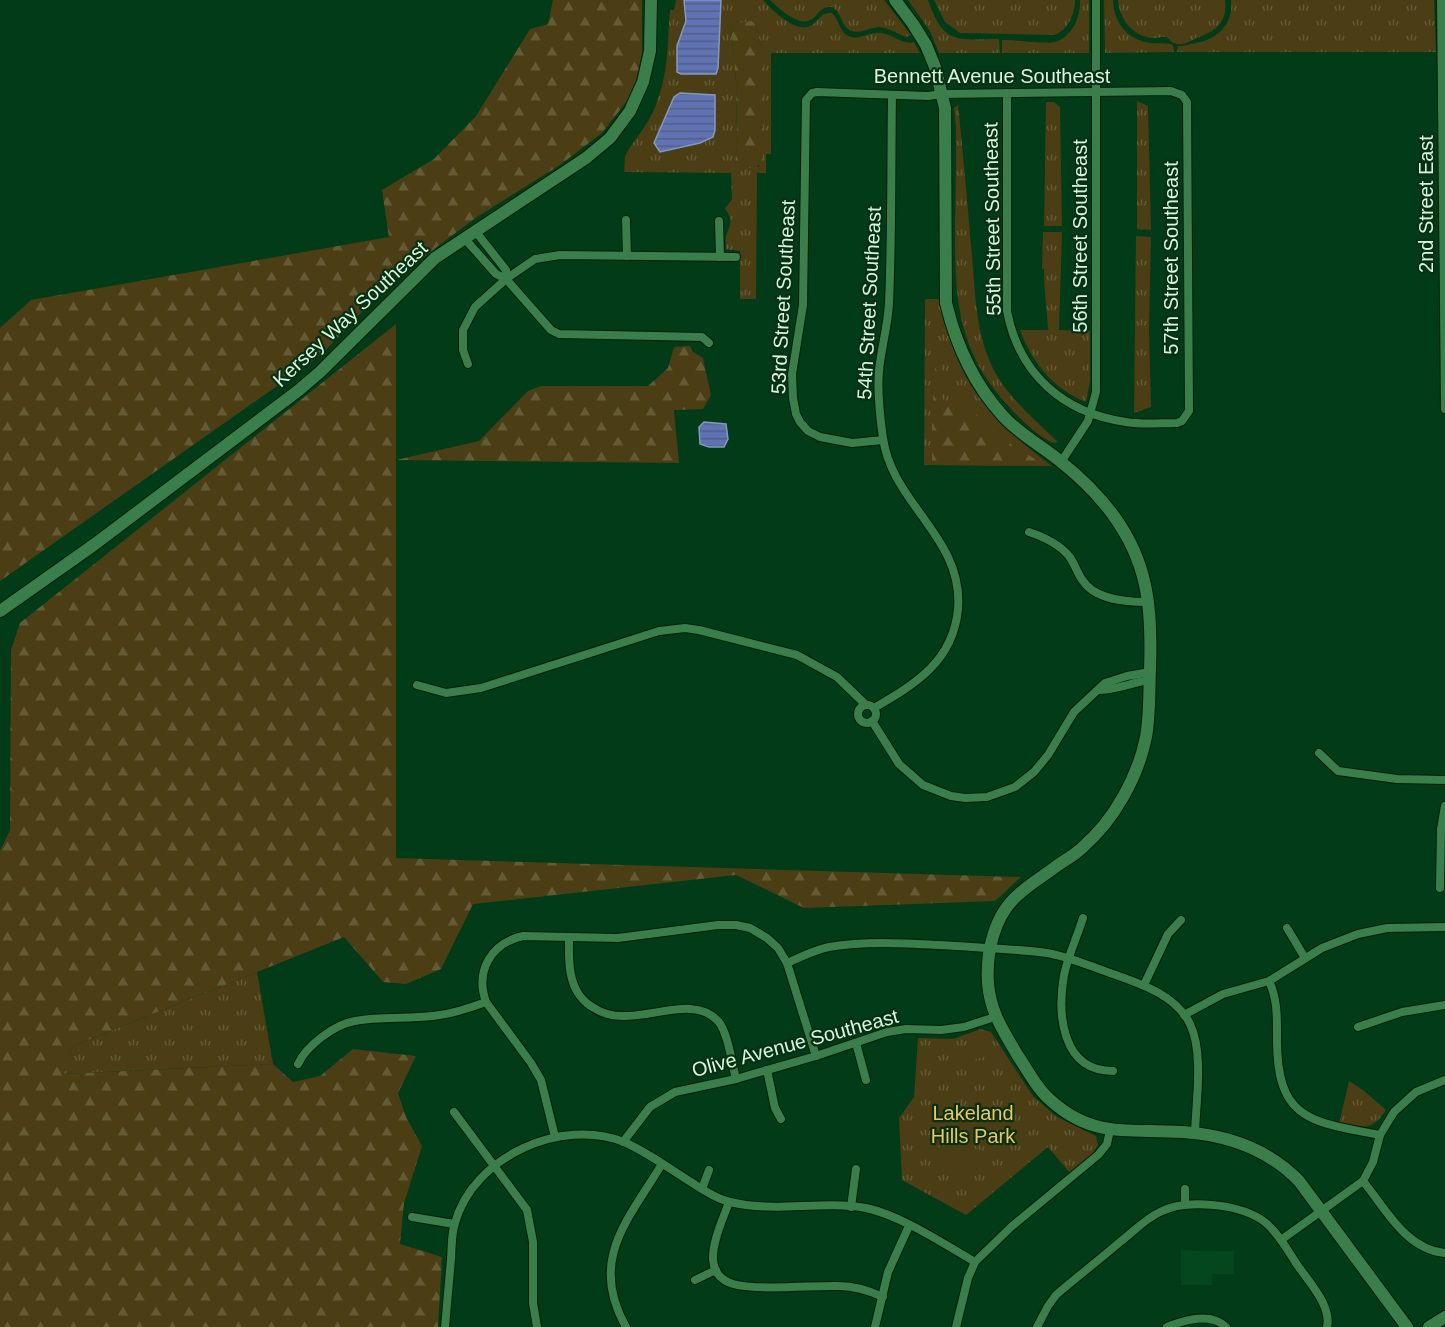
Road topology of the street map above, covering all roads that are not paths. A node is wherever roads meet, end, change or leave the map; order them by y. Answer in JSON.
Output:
{"nodes":[{"id":1,"x":651,"y":0,"type":"edge"},
{"id":2,"x":896,"y":0,"type":"edge"},
{"id":3,"x":1096,"y":0,"type":"edge"},
{"id":4,"x":1441,"y":0,"type":"edge"},
{"id":5,"x":1097,"y":92,"type":"junction"},
{"id":6,"x":1007,"y":93,"type":"junction"},
{"id":7,"x":942,"y":94,"type":"junction"},
{"id":8,"x":892,"y":95,"type":"junction"},
{"id":9,"x":1182,"y":95,"type":"joint"},
{"id":10,"x":806,"y":100,"type":"joint"},
{"id":11,"x":626,"y":220,"type":"dead end"},
{"id":12,"x":719,"y":221,"type":"dead end"},
{"id":13,"x":470,"y":235,"type":"junction"},
{"id":14,"x":627,"y":256,"type":"junction"},
{"id":15,"x":720,"y":257,"type":"junction"},
{"id":16,"x":736,"y":257,"type":"dead end"},
{"id":17,"x":506,"y":279,"type":"junction"},
{"id":18,"x":709,"y":343,"type":"dead end"},
{"id":19,"x":468,"y":364,"type":"dead end"},
{"id":20,"x":1445,"y":377,"type":"edge"},
{"id":21,"x":1445,"y":409,"type":"edge"},
{"id":22,"x":1091,"y":412,"type":"junction"},
{"id":23,"x":1182,"y":421,"type":"joint"},
{"id":24,"x":883,"y":440,"type":"junction"},
{"id":25,"x":1061,"y":462,"type":"junction"},
{"id":26,"x":1029,"y":532,"type":"dead end"},
{"id":27,"x":1147,"y":602,"type":"junction"},
{"id":28,"x":0,"y":611,"type":"edge"},
{"id":29,"x":1150,"y":676,"type":"junction"},
{"id":30,"x":417,"y":685,"type":"dead end"},
{"id":31,"x":870,"y":706,"type":"junction"},
{"id":32,"x":872,"y":721,"type":"junction"},
{"id":33,"x":1319,"y":753,"type":"dead end"},
{"id":34,"x":1445,"y":780,"type":"edge"},
{"id":35,"x":1445,"y":806,"type":"edge"},
{"id":36,"x":1440,"y":888,"type":"dead end"},
{"id":37,"x":1083,"y":918,"type":"dead end"},
{"id":38,"x":1181,"y":920,"type":"dead end"},
{"id":39,"x":1445,"y":927,"type":"edge"},
{"id":40,"x":1287,"y":928,"type":"dead end"},
{"id":41,"x":569,"y":938,"type":"junction"},
{"id":42,"x":990,"y":948,"type":"junction"},
{"id":43,"x":1069,"y":958,"type":"junction"},
{"id":44,"x":1305,"y":958,"type":"junction"},
{"id":45,"x":787,"y":963,"type":"junction"},
{"id":46,"x":1269,"y":981,"type":"junction"},
{"id":47,"x":1144,"y":985,"type":"junction"},
{"id":48,"x":486,"y":1002,"type":"junction"},
{"id":49,"x":1445,"y":1005,"type":"edge"},
{"id":50,"x":1184,"y":1015,"type":"junction"},
{"id":51,"x":995,"y":1017,"type":"junction"},
{"id":52,"x":1358,"y":1027,"type":"dead end"},
{"id":53,"x":856,"y":1043,"type":"junction"},
{"id":54,"x":816,"y":1056,"type":"junction"},
{"id":55,"x":298,"y":1064,"type":"dead end"},
{"id":56,"x":767,"y":1070,"type":"junction"},
{"id":57,"x":1113,"y":1071,"type":"dead end"},
{"id":58,"x":736,"y":1079,"type":"junction"},
{"id":59,"x":866,"y":1080,"type":"dead end"},
{"id":60,"x":1445,"y":1080,"type":"edge"},
{"id":61,"x":454,"y":1112,"type":"dead end"},
{"id":62,"x":781,"y":1119,"type":"dead end"},
{"id":63,"x":1110,"y":1130,"type":"junction"},
{"id":64,"x":1195,"y":1133,"type":"junction"},
{"id":65,"x":1380,"y":1135,"type":"junction"},
{"id":66,"x":555,"y":1137,"type":"junction"},
{"id":67,"x":623,"y":1142,"type":"junction"},
{"id":68,"x":662,"y":1164,"type":"junction"},
{"id":69,"x":494,"y":1167,"type":"junction"},
{"id":70,"x":856,"y":1169,"type":"dead end"},
{"id":71,"x":709,"y":1170,"type":"dead end"},
{"id":72,"x":1363,"y":1181,"type":"junction"},
{"id":73,"x":702,"y":1189,"type":"junction"},
{"id":74,"x":1185,"y":1189,"type":"dead end"},
{"id":75,"x":729,"y":1202,"type":"junction"},
{"id":76,"x":1185,"y":1205,"type":"junction"},
{"id":77,"x":851,"y":1207,"type":"junction"},
{"id":78,"x":1322,"y":1212,"type":"junction"},
{"id":79,"x":412,"y":1216,"type":"dead end"},
{"id":80,"x":454,"y":1224,"type":"junction"},
{"id":81,"x":909,"y":1226,"type":"junction"},
{"id":82,"x":1281,"y":1240,"type":"junction"},
{"id":83,"x":1445,"y":1253,"type":"edge"},
{"id":84,"x":975,"y":1262,"type":"junction"},
{"id":85,"x":716,"y":1270,"type":"junction"},
{"id":86,"x":695,"y":1280,"type":"dead end"},
{"id":87,"x":883,"y":1297,"type":"junction"},
{"id":88,"x":1445,"y":1317,"type":"edge"},
{"id":89,"x":445,"y":1327,"type":"edge"},
{"id":90,"x":537,"y":1327,"type":"edge"},
{"id":91,"x":626,"y":1327,"type":"edge"},
{"id":92,"x":875,"y":1327,"type":"edge"},
{"id":93,"x":956,"y":1327,"type":"edge"},
{"id":94,"x":1037,"y":1327,"type":"edge"},
{"id":95,"x":1167,"y":1327,"type":"edge"},
{"id":96,"x":1226,"y":1327,"type":"edge"},
{"id":97,"x":1327,"y":1327,"type":"edge"},
{"id":98,"x":1407,"y":1327,"type":"edge"},
{"id":99,"x":1429,"y":1327,"type":"edge"}],
"edges":[{"from":1,"to":13,"type":"street","name":"Kersey Way Southeast"},
{"from":2,"to":7,"type":"street"},
{"from":3,"to":5,"type":"street","name":"56th Street Southeast"},
{"from":4,"to":20,"type":"street","name":"2nd Street East"},
{"from":5,"to":6,"type":"street","name":"Bennett Avenue Southeast"},
{"from":5,"to":9,"type":"street","name":"Bennett Avenue Southeast"},
{"from":5,"to":22,"type":"street","name":"56th Street Southeast"},
{"from":6,"to":7,"type":"street","name":"Bennett Avenue Southeast"},
{"from":6,"to":22,"type":"street","name":"55th Street Southeast"},
{"from":7,"to":8,"type":"street","name":"Bennett Avenue Southeast"},
{"from":7,"to":25,"type":"street"},
{"from":8,"to":10,"type":"street","name":"Bennett Avenue Southeast"},
{"from":8,"to":24,"type":"street","name":"54th Street Southeast"},
{"from":9,"to":23,"type":"street","name":"57th Street Southeast"},
{"from":10,"to":24,"type":"street","name":"53rd Street Southeast"},
{"from":11,"to":14,"type":"street"},
{"from":12,"to":15,"type":"street"},
{"from":13,"to":17,"type":"street"},
{"from":13,"to":28,"type":"street","name":"Kersey Way Southeast"},
{"from":14,"to":15,"type":"street"},
{"from":14,"to":17,"type":"street"},
{"from":15,"to":16,"type":"street"},
{"from":17,"to":18,"type":"street"},
{"from":17,"to":19,"type":"street"},
{"from":20,"to":21,"type":"street","name":"2nd Street East"},
{"from":22,"to":23,"type":"street","name":"55th Street Southeast"},
{"from":22,"to":25,"type":"street","name":"56th Street Southeast"},
{"from":24,"to":31,"type":"street","name":"54th Street Southeast"},
{"from":25,"to":27,"type":"street"},
{"from":26,"to":27,"type":"street"},
{"from":27,"to":29,"type":"street"},
{"from":29,"to":32,"type":"street"},
{"from":29,"to":42,"type":"street"},
{"from":30,"to":31,"type":"street"},
{"from":31,"to":32,"type":"street"},
{"from":31,"to":32,"type":"street"},
{"from":33,"to":34,"type":"street"},
{"from":35,"to":36,"type":"street"},
{"from":37,"to":43,"type":"street"},
{"from":38,"to":47,"type":"street"},
{"from":39,"to":44,"type":"street"},
{"from":40,"to":44,"type":"street"},
{"from":41,"to":45,"type":"street"},
{"from":41,"to":48,"type":"street"},
{"from":41,"to":58,"type":"street"},
{"from":42,"to":43,"type":"street"},
{"from":42,"to":45,"type":"street"},
{"from":42,"to":51,"type":"street"},
{"from":43,"to":47,"type":"street"},
{"from":43,"to":57,"type":"street"},
{"from":44,"to":46,"type":"street"},
{"from":45,"to":54,"type":"street"},
{"from":46,"to":50,"type":"street"},
{"from":46,"to":65,"type":"street"},
{"from":47,"to":50,"type":"street"},
{"from":48,"to":55,"type":"street"},
{"from":48,"to":66,"type":"street"},
{"from":49,"to":52,"type":"street"},
{"from":50,"to":64,"type":"street"},
{"from":51,"to":53,"type":"street","name":"Olive Avenue Southeast"},
{"from":51,"to":63,"type":"street"},
{"from":53,"to":54,"type":"street","name":"Olive Avenue Southeast"},
{"from":53,"to":59,"type":"street"},
{"from":54,"to":56,"type":"street","name":"Olive Avenue Southeast"},
{"from":56,"to":58,"type":"street","name":"Olive Avenue Southeast"},
{"from":56,"to":62,"type":"street"},
{"from":58,"to":67,"type":"street","name":"Olive Avenue Southeast"},
{"from":60,"to":65,"type":"street"},
{"from":61,"to":69,"type":"street"},
{"from":63,"to":64,"type":"street"},
{"from":63,"to":84,"type":"street"},
{"from":64,"to":78,"type":"street"},
{"from":65,"to":72,"type":"street"},
{"from":66,"to":67,"type":"street"},
{"from":66,"to":69,"type":"street"},
{"from":67,"to":68,"type":"street"},
{"from":68,"to":73,"type":"street"},
{"from":68,"to":91,"type":"street"},
{"from":69,"to":80,"type":"street"},
{"from":69,"to":90,"type":"street"},
{"from":70,"to":77,"type":"street"},
{"from":71,"to":73,"type":"street"},
{"from":72,"to":78,"type":"street"},
{"from":72,"to":83,"type":"street"},
{"from":73,"to":75,"type":"street"},
{"from":74,"to":76,"type":"street"},
{"from":75,"to":77,"type":"street"},
{"from":75,"to":85,"type":"street"},
{"from":76,"to":82,"type":"street"},
{"from":76,"to":94,"type":"street"},
{"from":77,"to":81,"type":"street"},
{"from":78,"to":82,"type":"street"},
{"from":78,"to":98,"type":"street"},
{"from":79,"to":80,"type":"street"},
{"from":80,"to":89,"type":"street"},
{"from":81,"to":84,"type":"street"},
{"from":81,"to":87,"type":"street"},
{"from":82,"to":97,"type":"street"},
{"from":84,"to":93,"type":"street"},
{"from":85,"to":86,"type":"street"},
{"from":85,"to":87,"type":"street"},
{"from":87,"to":92,"type":"street"},
{"from":88,"to":99,"type":"street"},
{"from":95,"to":96,"type":"street"}]}
